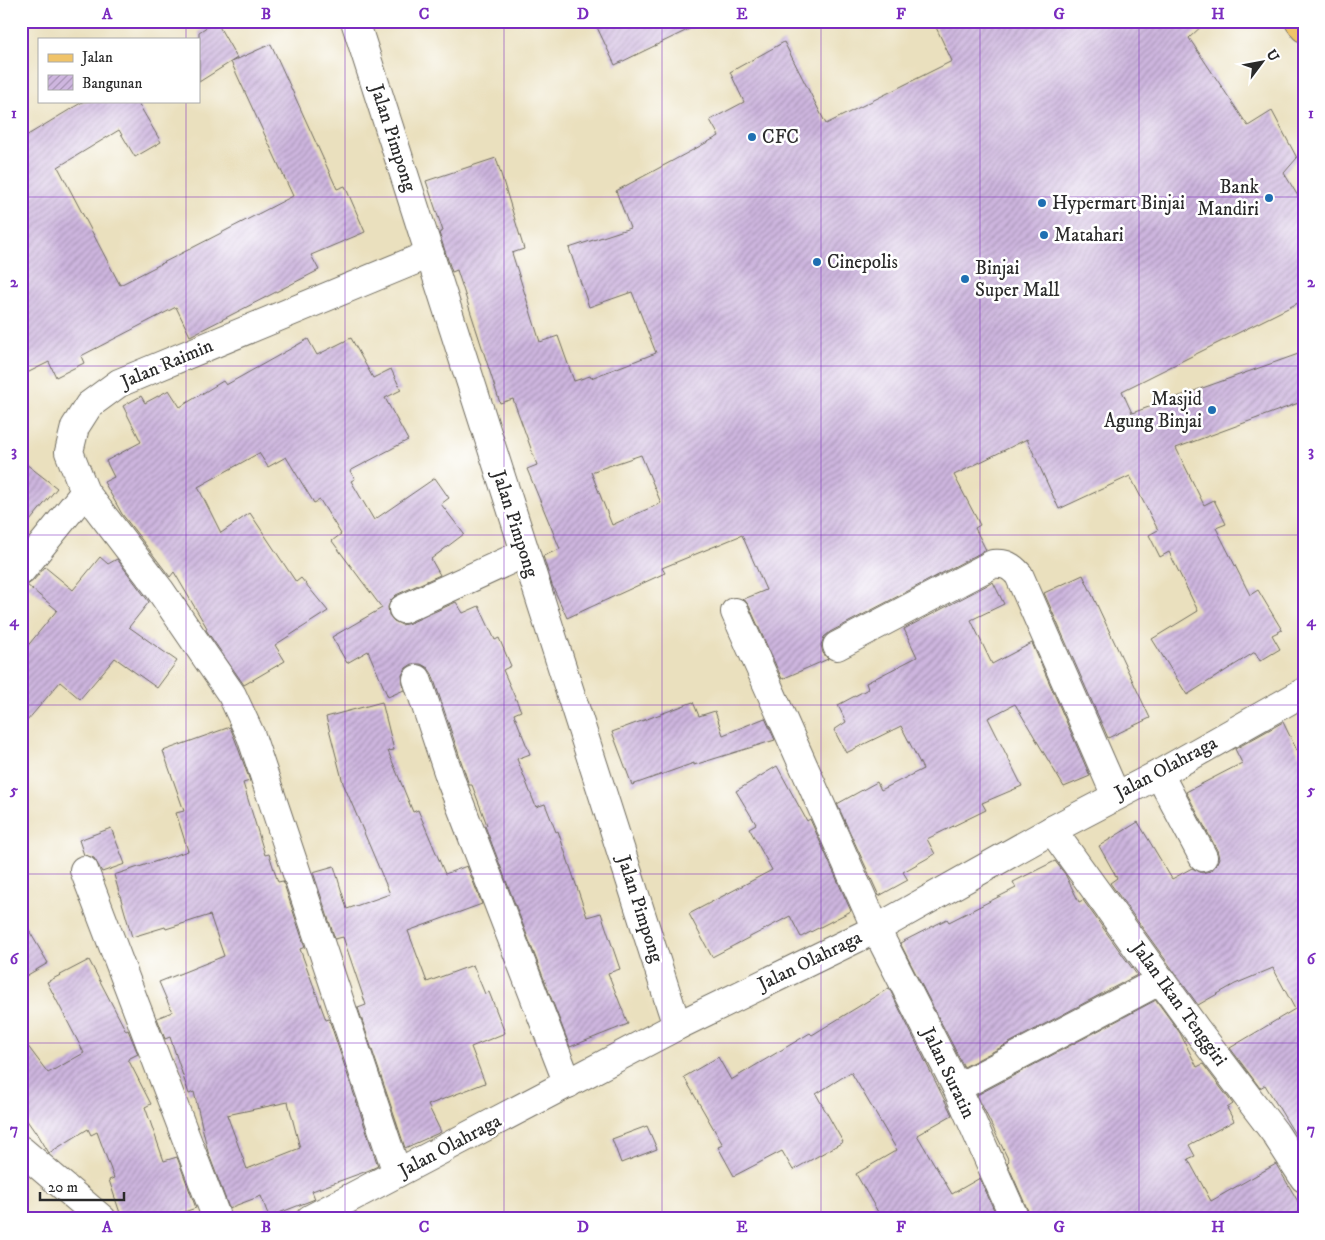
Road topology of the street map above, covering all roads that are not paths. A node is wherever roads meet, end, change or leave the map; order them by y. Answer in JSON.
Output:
{"nodes":[{"id":1,"x":355,"y":21,"type":"edge"},
{"id":2,"x":1299,"y":21,"type":"edge"},
{"id":3,"x":1304,"y":28,"type":"edge"},
{"id":4,"x":430,"y":254,"type":"junction"},
{"id":5,"x":85,"y":492,"type":"junction"},
{"id":6,"x":525,"y":553,"type":"junction"},
{"id":7,"x":21,"y":571,"type":"edge"},
{"id":8,"x":403,"y":609,"type":"dead end"},
{"id":9,"x":735,"y":612,"type":"dead end"},
{"id":10,"x":837,"y":646,"type":"dead end"},
{"id":11,"x":417,"y":679,"type":"dead end"},
{"id":12,"x":1304,"y":692,"type":"edge"},
{"id":13,"x":1159,"y":774,"type":"junction"},
{"id":14,"x":1116,"y":796,"type":"junction"},
{"id":15,"x":1052,"y":830,"type":"junction"},
{"id":16,"x":1202,"y":857,"type":"dead end"},
{"id":17,"x":84,"y":870,"type":"dead end"},
{"id":18,"x":876,"y":929,"type":"junction"},
{"id":19,"x":1162,"y":980,"type":"junction"},
{"id":20,"x":677,"y":1026,"type":"junction"},
{"id":21,"x":568,"y":1084,"type":"junction"},
{"id":22,"x":957,"y":1088,"type":"junction"},
{"id":23,"x":21,"y":1150,"type":"edge"},
{"id":24,"x":397,"y":1173,"type":"junction"},
{"id":25,"x":1304,"y":1178,"type":"edge"},
{"id":26,"x":102,"y":1219,"type":"edge"},
{"id":27,"x":217,"y":1219,"type":"edge"},
{"id":28,"x":310,"y":1219,"type":"edge"},
{"id":29,"x":1015,"y":1219,"type":"edge"}],
"edges":[{"from":1,"to":4,"type":"street","name":"Jalan Pimpong"},
{"from":2,"to":3,"type":"main road"},
{"from":4,"to":5,"type":"street","name":"Jalan Raimin"},
{"from":4,"to":6,"type":"street","name":"Jalan Pimpong"},
{"from":5,"to":7,"type":"street"},
{"from":5,"to":24,"type":"street","name":"Jalan Raimin"},
{"from":6,"to":8,"type":"street"},
{"from":6,"to":20,"type":"street","name":"Jalan Pimpong"},
{"from":9,"to":18,"type":"street"},
{"from":10,"to":14,"type":"street"},
{"from":11,"to":21,"type":"street"},
{"from":12,"to":13,"type":"street","name":"Jalan Olahraga"},
{"from":13,"to":14,"type":"street","name":"Jalan Olahraga"},
{"from":13,"to":16,"type":"street"},
{"from":14,"to":15,"type":"street","name":"Jalan Olahraga"},
{"from":15,"to":18,"type":"street","name":"Jalan Olahraga"},
{"from":15,"to":19,"type":"street","name":"Jalan Ikan Tenggiri"},
{"from":17,"to":27,"type":"street"},
{"from":18,"to":20,"type":"street","name":"Jalan Olahraga"},
{"from":18,"to":22,"type":"street","name":"Jalan Suratin"},
{"from":19,"to":22,"type":"street"},
{"from":19,"to":25,"type":"street","name":"Jalan Ikan Tenggiri"},
{"from":20,"to":21,"type":"street","name":"Jalan Olahraga"},
{"from":21,"to":24,"type":"street","name":"Jalan Olahraga"},
{"from":22,"to":29,"type":"street","name":"Jalan Suratin"},
{"from":23,"to":26,"type":"street"},
{"from":24,"to":28,"type":"street","name":"Jalan Olahraga"}]}
